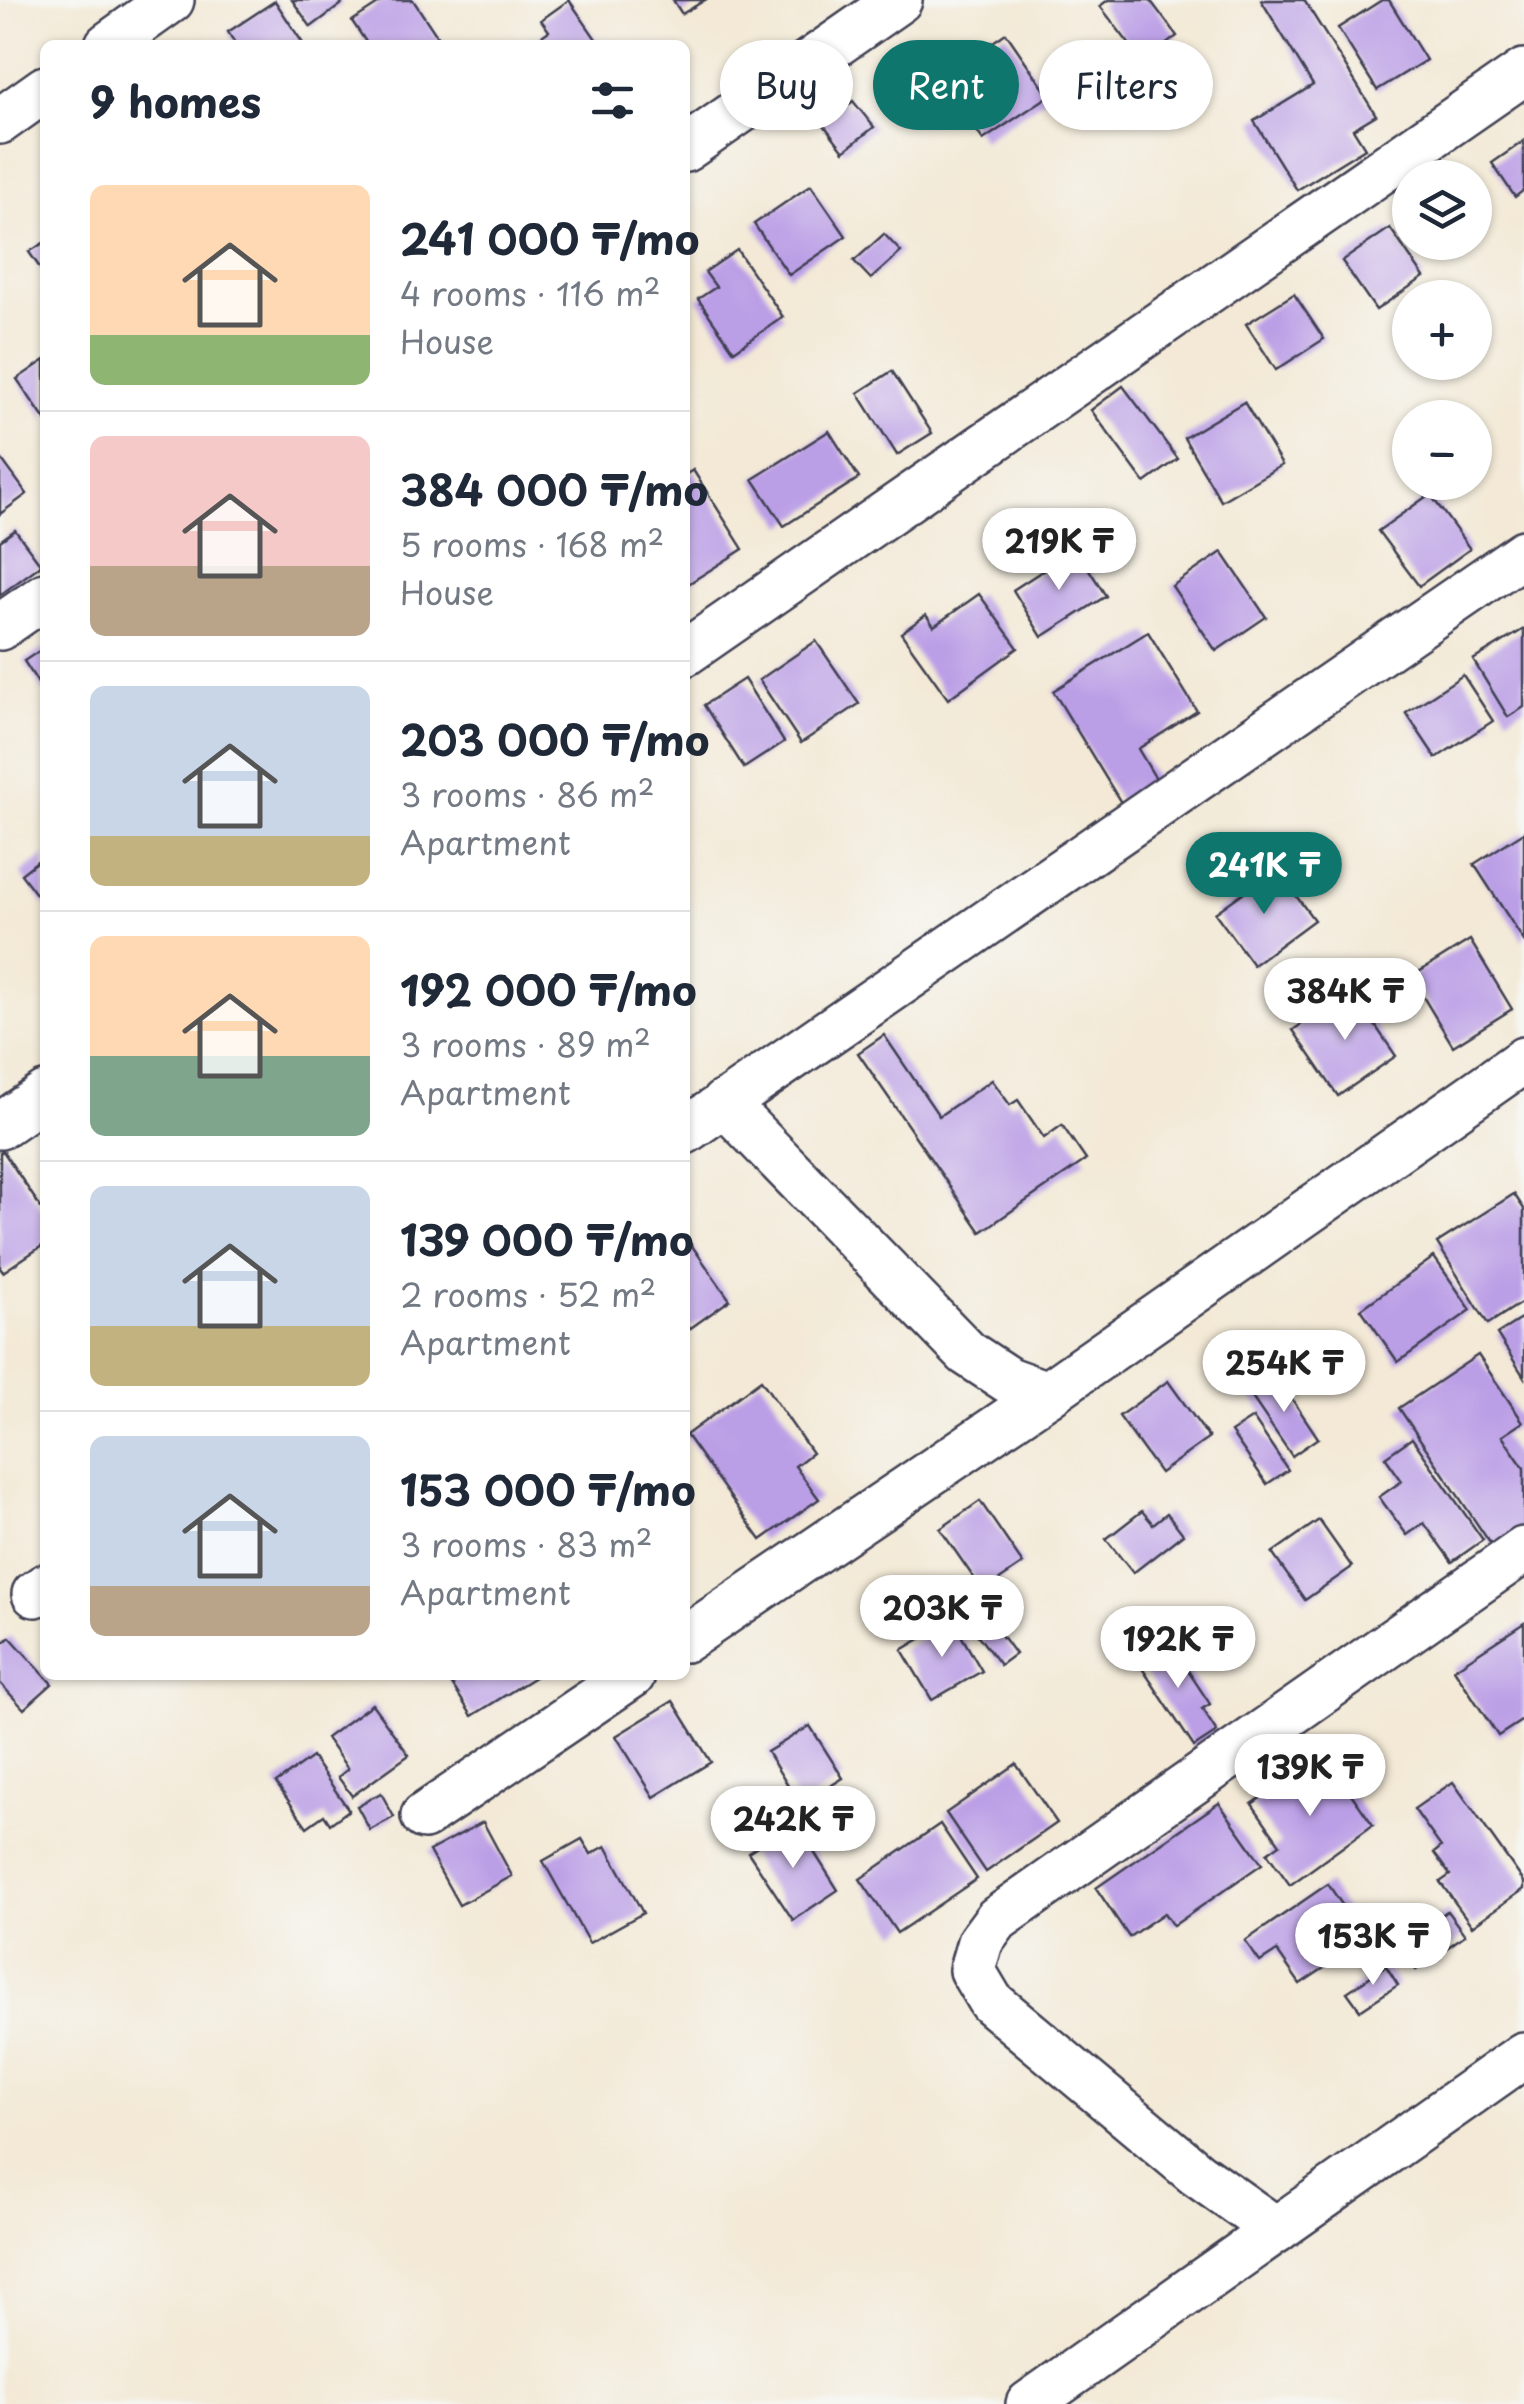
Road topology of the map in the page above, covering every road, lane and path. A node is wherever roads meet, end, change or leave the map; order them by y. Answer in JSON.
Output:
{"nodes":[{"id":1,"x":171,"y":0,"type":"edge"},
{"id":2,"x":899,"y":0,"type":"edge"},
{"id":3,"x":115,"y":40,"type":"edge"},
{"id":4,"x":1524,"y":72,"type":"edge"},
{"id":5,"x":40,"y":93,"type":"edge"},
{"id":6,"x":0,"y":121,"type":"edge"},
{"id":7,"x":690,"y":146,"type":"edge"},
{"id":8,"x":1524,"y":554,"type":"edge"},
{"id":9,"x":40,"y":599,"type":"edge"},
{"id":10,"x":0,"y":627,"type":"edge"},
{"id":11,"x":690,"y":643,"type":"edge"},
{"id":12,"x":1524,"y":1060,"type":"edge"},
{"id":13,"x":40,"y":1098,"type":"edge"},
{"id":14,"x":724,"y":1103,"type":"junction"},
{"id":15,"x":0,"y":1126,"type":"edge"},
{"id":16,"x":690,"y":1127,"type":"edge"},
{"id":17,"x":1047,"y":1394,"type":"junction"},
{"id":18,"x":1524,"y":1550,"type":"edge"},
{"id":19,"x":690,"y":1636,"type":"edge"},
{"id":20,"x":625,"y":1680,"type":"edge"},
{"id":21,"x":424,"y":1816,"type":"dead end"},
{"id":22,"x":1517,"y":2075,"type":"edge"},
{"id":23,"x":1276,"y":2230,"type":"junction"},
{"id":24,"x":1029,"y":2404,"type":"edge"}],
"edges":[{"from":1,"to":3,"type":"street"},
{"from":2,"to":7,"type":"street"},
{"from":4,"to":11,"type":"street"},
{"from":5,"to":6,"type":"street"},
{"from":8,"to":14,"type":"street"},
{"from":9,"to":10,"type":"street"},
{"from":12,"to":17,"type":"street"},
{"from":13,"to":15,"type":"street"},
{"from":14,"to":16,"type":"street"},
{"from":14,"to":17,"type":"street"},
{"from":17,"to":19,"type":"street"},
{"from":18,"to":23,"type":"street"},
{"from":20,"to":21,"type":"street"},
{"from":22,"to":23,"type":"street"},
{"from":23,"to":24,"type":"street"}]}
